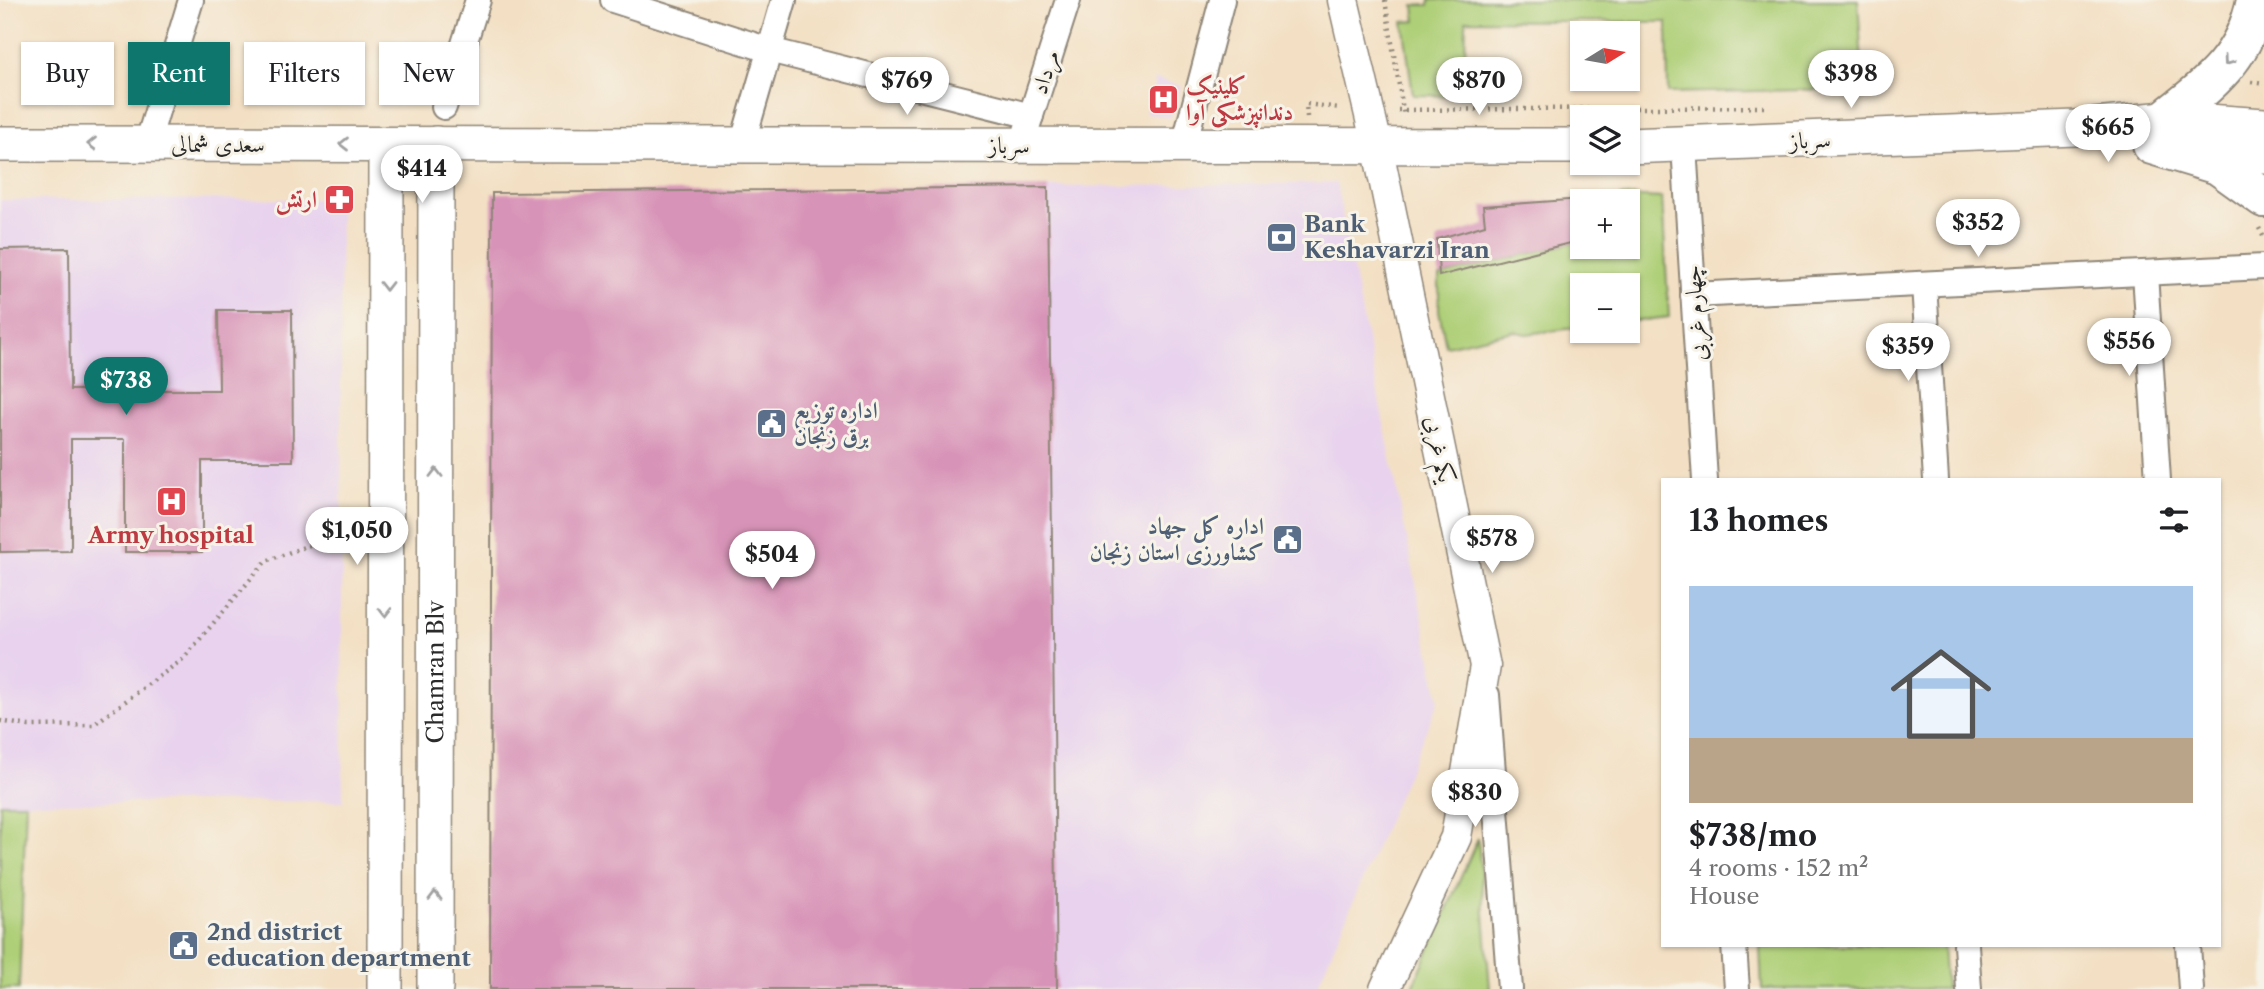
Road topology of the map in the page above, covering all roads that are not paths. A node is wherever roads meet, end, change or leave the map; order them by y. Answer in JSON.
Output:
{"nodes":[{"id":1,"x":191,"y":0,"type":"edge"},
{"id":2,"x":478,"y":0,"type":"edge"},
{"id":3,"x":613,"y":0,"type":"edge"},
{"id":4,"x":784,"y":0,"type":"edge"},
{"id":5,"x":1068,"y":0,"type":"edge"},
{"id":6,"x":1222,"y":0,"type":"edge"},
{"id":7,"x":1343,"y":0,"type":"edge"},
{"id":8,"x":2256,"y":0,"type":"edge"},
{"id":9,"x":769,"y":50,"type":"junction"},
{"id":10,"x":444,"y":107,"type":"dead end"},
{"id":11,"x":2264,"y":126,"type":"edge"},
{"id":12,"x":1026,"y":130,"type":"junction"},
{"id":13,"x":2159,"y":132,"type":"junction"},
{"id":14,"x":0,"y":144,"type":"edge"},
{"id":15,"x":146,"y":144,"type":"junction"},
{"id":16,"x":436,"y":144,"type":"junction"},
{"id":17,"x":386,"y":145,"type":"junction"},
{"id":18,"x":742,"y":145,"type":"junction"},
{"id":19,"x":1184,"y":145,"type":"junction"},
{"id":20,"x":1377,"y":145,"type":"junction"},
{"id":21,"x":1570,"y":146,"type":"edge"},
{"id":22,"x":1640,"y":146,"type":"edge"},
{"id":23,"x":1684,"y":146,"type":"junction"},
{"id":24,"x":2264,"y":156,"type":"edge"},
{"id":25,"x":2264,"y":198,"type":"edge"},
{"id":26,"x":386,"y":242,"type":"junction"},
{"id":27,"x":436,"y":254,"type":"junction"},
{"id":28,"x":2264,"y":267,"type":"edge"},
{"id":29,"x":2145,"y":273,"type":"junction"},
{"id":30,"x":1924,"y":284,"type":"junction"},
{"id":31,"x":1693,"y":295,"type":"junction"},
{"id":32,"x":1705,"y":478,"type":"edge"},
{"id":33,"x":1936,"y":478,"type":"edge"},
{"id":34,"x":2158,"y":478,"type":"edge"},
{"id":35,"x":1485,"y":666,"type":"junction"},
{"id":36,"x":1734,"y":947,"type":"edge"},
{"id":37,"x":1966,"y":947,"type":"edge"},
{"id":38,"x":2188,"y":947,"type":"edge"},
{"id":39,"x":384,"y":989,"type":"edge"},
{"id":40,"x":435,"y":989,"type":"edge"},
{"id":41,"x":1385,"y":989,"type":"edge"},
{"id":42,"x":1510,"y":989,"type":"edge"},
{"id":43,"x":1737,"y":989,"type":"edge"},
{"id":44,"x":1969,"y":989,"type":"edge"},
{"id":45,"x":2191,"y":989,"type":"edge"}],
"edges":[{"from":1,"to":15,"type":"street"},
{"from":2,"to":10,"type":"street"},
{"from":3,"to":9,"type":"street"},
{"from":4,"to":9,"type":"street"},
{"from":5,"to":12,"type":"street","name":"مرداد"},
{"from":6,"to":19,"type":"street"},
{"from":7,"to":20,"type":"street","name":"یکم غربی"},
{"from":8,"to":13,"type":"highway","one_way":true},
{"from":9,"to":12,"type":"street"},
{"from":9,"to":18,"type":"street"},
{"from":11,"to":13,"type":"main road","name":"سرباز"},
{"from":12,"to":18,"type":"main road","name":"سرباز"},
{"from":12,"to":19,"type":"main road","name":"سرباز"},
{"from":13,"to":23,"type":"main road","name":"سرباز"},
{"from":13,"to":24,"type":"main road","name":"سرباز"},
{"from":13,"to":25,"type":"highway"},
{"from":15,"to":14,"type":"main road","name":"سعدی شمالی","one_way":true},
{"from":17,"to":15,"type":"main road","name":"سعدی شمالی","one_way":true},
{"from":16,"to":17,"type":"main road","name":"سعدی شمالی"},
{"from":16,"to":18,"type":"main road","name":"سرباز"},
{"from":16,"to":27,"type":"main road","name":"Chamran Blv"},
{"from":17,"to":26,"type":"main road"},
{"from":19,"to":20,"type":"main road","name":"سرباز"},
{"from":20,"to":21,"type":"main road","name":"سرباز"},
{"from":20,"to":35,"type":"street","name":"یکم غربی"},
{"from":22,"to":23,"type":"main road","name":"سرباز"},
{"from":23,"to":31,"type":"street","name":"چهارم غربی"},
{"from":26,"to":27,"type":"main road"},
{"from":26,"to":39,"type":"main road","one_way":true},
{"from":40,"to":27,"type":"main road","name":"Chamran Blv","one_way":true},
{"from":28,"to":29,"type":"street"},
{"from":29,"to":30,"type":"street"},
{"from":29,"to":34,"type":"street"},
{"from":30,"to":31,"type":"street"},
{"from":30,"to":33,"type":"street"},
{"from":31,"to":32,"type":"street","name":"چهارم غربی"},
{"from":35,"to":41,"type":"street","name":"یکم غربی"},
{"from":35,"to":42,"type":"street"},
{"from":36,"to":43,"type":"street"},
{"from":37,"to":44,"type":"street"},
{"from":38,"to":45,"type":"street"}]}
